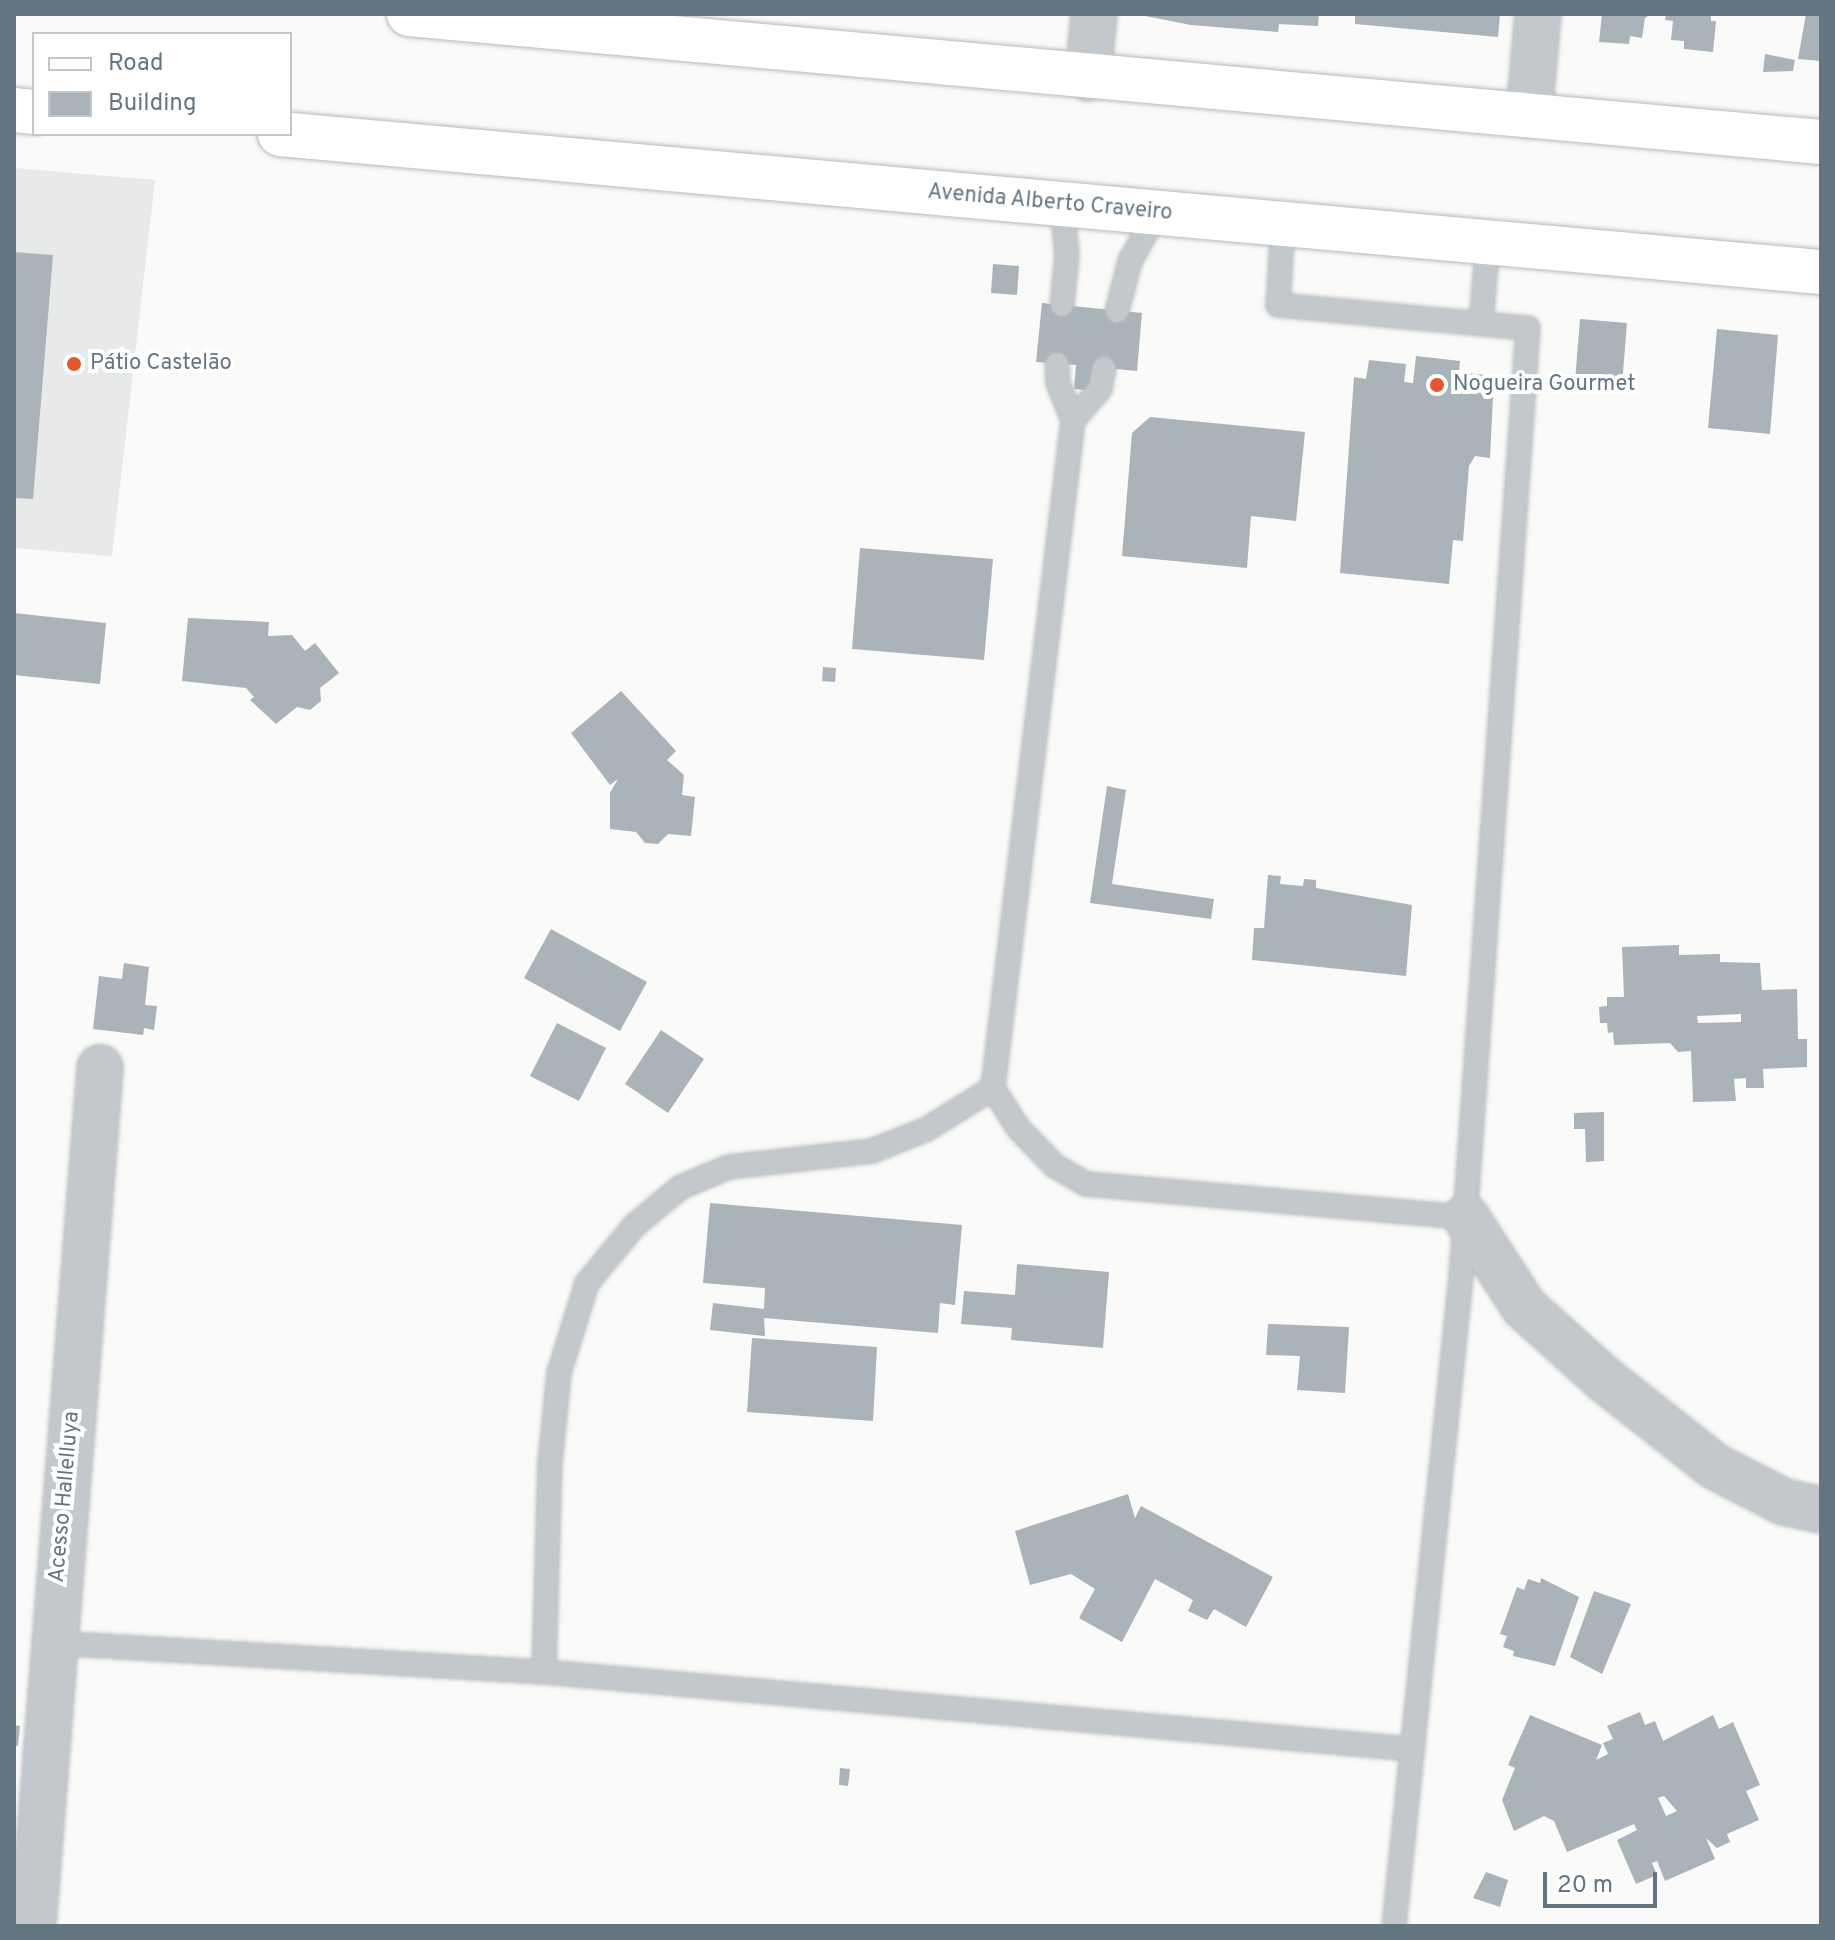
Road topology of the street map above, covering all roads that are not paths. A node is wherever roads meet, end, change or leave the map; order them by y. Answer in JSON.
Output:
{"nodes":[{"id":1,"x":409,"y":14,"type":"edge"},
{"id":2,"x":1094,"y":14,"type":"edge"},
{"id":3,"x":1538,"y":14,"type":"edge"},
{"id":4,"x":466,"y":16,"type":"edge"},
{"id":5,"x":1088,"y":78,"type":"junction"},
{"id":6,"x":1529,"y":116,"type":"junction"},
{"id":7,"x":292,"y":135,"type":"edge"},
{"id":8,"x":1821,"y":142,"type":"edge"},
{"id":9,"x":1062,"y":204,"type":"junction"},
{"id":10,"x":1157,"y":213,"type":"junction"},
{"id":11,"x":1283,"y":224,"type":"junction"},
{"id":12,"x":1488,"y":242,"type":"junction"},
{"id":13,"x":1821,"y":272,"type":"edge"},
{"id":14,"x":1062,"y":305,"type":"dead end"},
{"id":15,"x":1117,"y":311,"type":"dead end"},
{"id":16,"x":1481,"y":323,"type":"junction"},
{"id":17,"x":1057,"y":364,"type":"dead end"},
{"id":18,"x":1104,"y":368,"type":"dead end"},
{"id":19,"x":1073,"y":420,"type":"junction"},
{"id":20,"x":100,"y":1068,"type":"dead end"},
{"id":21,"x":993,"y":1088,"type":"junction"},
{"id":22,"x":1466,"y":1217,"type":"junction"},
{"id":23,"x":1821,"y":1510,"type":"edge"},
{"id":24,"x":54,"y":1643,"type":"junction"},
{"id":25,"x":544,"y":1672,"type":"junction"},
{"id":26,"x":1411,"y":1749,"type":"junction"},
{"id":27,"x":33,"y":1926,"type":"edge"},
{"id":28,"x":1394,"y":1926,"type":"edge"}],
"edges":[{"from":1,"to":4,"type":"main road"},
{"from":2,"to":5,"type":"street"},
{"from":3,"to":6,"type":"street"},
{"from":4,"to":5,"type":"main road"},
{"from":5,"to":6,"type":"main road"},
{"from":6,"to":8,"type":"main road"},
{"from":7,"to":9,"type":"main road","name":"Avenida Alberto Craveiro"},
{"from":9,"to":10,"type":"main road","name":"Avenida Alberto Craveiro"},
{"from":9,"to":14,"type":"lane"},
{"from":10,"to":11,"type":"main road","name":"Avenida Alberto Craveiro"},
{"from":10,"to":15,"type":"lane"},
{"from":11,"to":12,"type":"main road","name":"Avenida Alberto Craveiro"},
{"from":11,"to":16,"type":"lane"},
{"from":12,"to":13,"type":"main road","name":"Avenida Alberto Craveiro"},
{"from":12,"to":16,"type":"lane"},
{"from":16,"to":22,"type":"lane"},
{"from":17,"to":19,"type":"lane"},
{"from":18,"to":19,"type":"lane"},
{"from":19,"to":21,"type":"lane"},
{"from":20,"to":24,"type":"street","name":"Acesso Hallelluya"},
{"from":21,"to":22,"type":"lane"},
{"from":21,"to":25,"type":"lane"},
{"from":22,"to":23,"type":"street"},
{"from":22,"to":26,"type":"lane"},
{"from":24,"to":25,"type":"lane"},
{"from":24,"to":27,"type":"street","name":"Acesso Hallelluya"},
{"from":25,"to":26,"type":"lane"},
{"from":26,"to":28,"type":"lane"}]}
